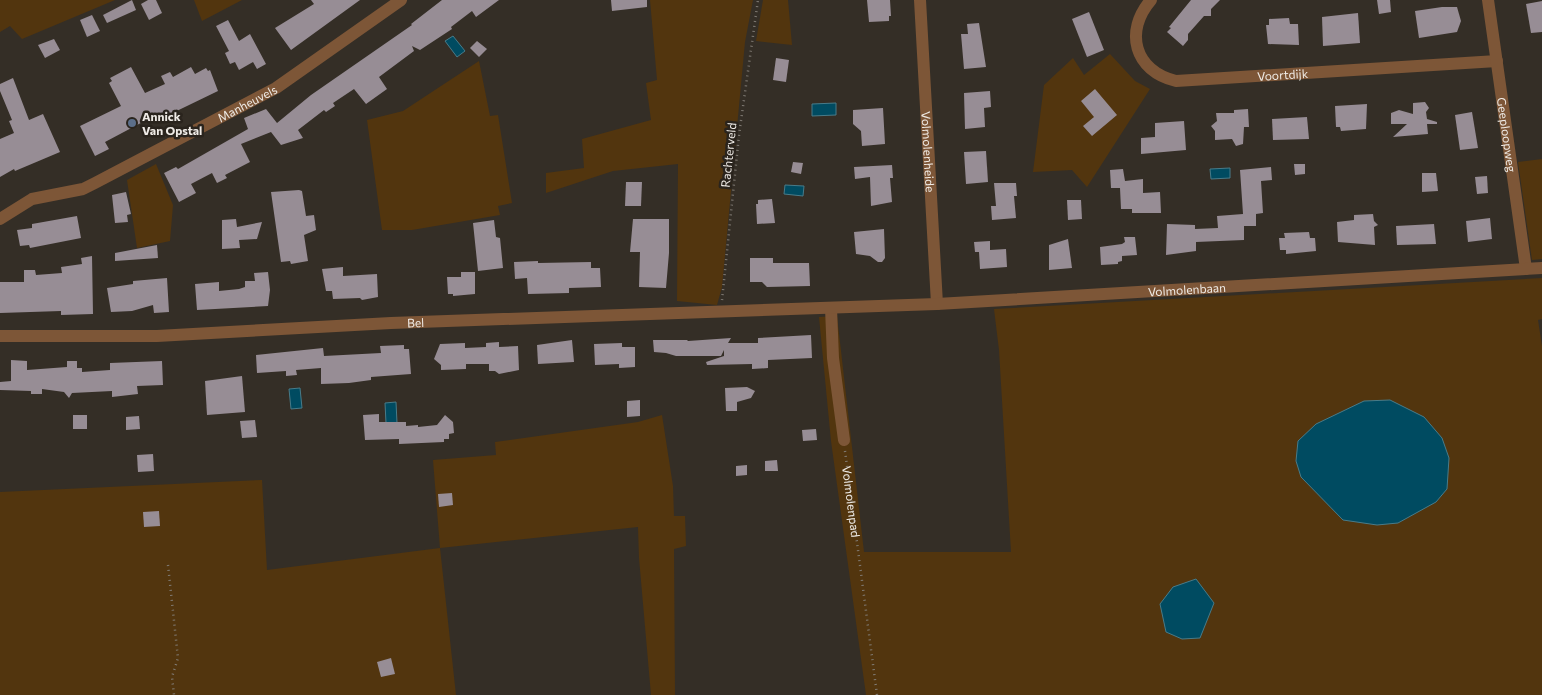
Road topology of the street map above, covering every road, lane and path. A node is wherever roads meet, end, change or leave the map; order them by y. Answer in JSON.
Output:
{"nodes":[{"id":1,"x":401,"y":0,"type":"edge"},
{"id":2,"x":758,"y":0,"type":"edge"},
{"id":3,"x":920,"y":0,"type":"edge"},
{"id":4,"x":1151,"y":0,"type":"edge"},
{"id":5,"x":1488,"y":0,"type":"edge"},
{"id":6,"x":1497,"y":60,"type":"junction"},
{"id":7,"x":0,"y":219,"type":"edge"},
{"id":8,"x":1542,"y":268,"type":"edge"},
{"id":9,"x":1526,"y":269,"type":"junction"},
{"id":10,"x":937,"y":304,"type":"junction"},
{"id":11,"x":831,"y":308,"type":"junction"},
{"id":12,"x":720,"y":312,"type":"junction"},
{"id":13,"x":0,"y":336,"type":"edge"},
{"id":14,"x":844,"y":440,"type":"joint"},
{"id":15,"x":168,"y":565,"type":"dead end"},
{"id":16,"x":174,"y":695,"type":"edge"},
{"id":17,"x":877,"y":695,"type":"edge"}],
"edges":[{"from":1,"to":7,"type":"street","name":"Manheuvels"},
{"from":2,"to":12,"type":"path","name":"Rachterveld"},
{"from":3,"to":10,"type":"street","name":"Volmolenheide"},
{"from":4,"to":6,"type":"street","name":"Voortdijk"},
{"from":5,"to":6,"type":"street","name":"Geeploopweg"},
{"from":6,"to":9,"type":"street","name":"Geeploopweg"},
{"from":8,"to":9,"type":"street","name":"Volmolenbaan"},
{"from":9,"to":10,"type":"street","name":"Volmolenbaan"},
{"from":10,"to":11,"type":"street","name":"Volmolenbaan"},
{"from":11,"to":12,"type":"street","name":"Bel"},
{"from":11,"to":14,"type":"street"},
{"from":12,"to":13,"type":"street","name":"Bel"},
{"from":14,"to":17,"type":"path","name":"Volmolenpad"},
{"from":15,"to":16,"type":"path"}]}
